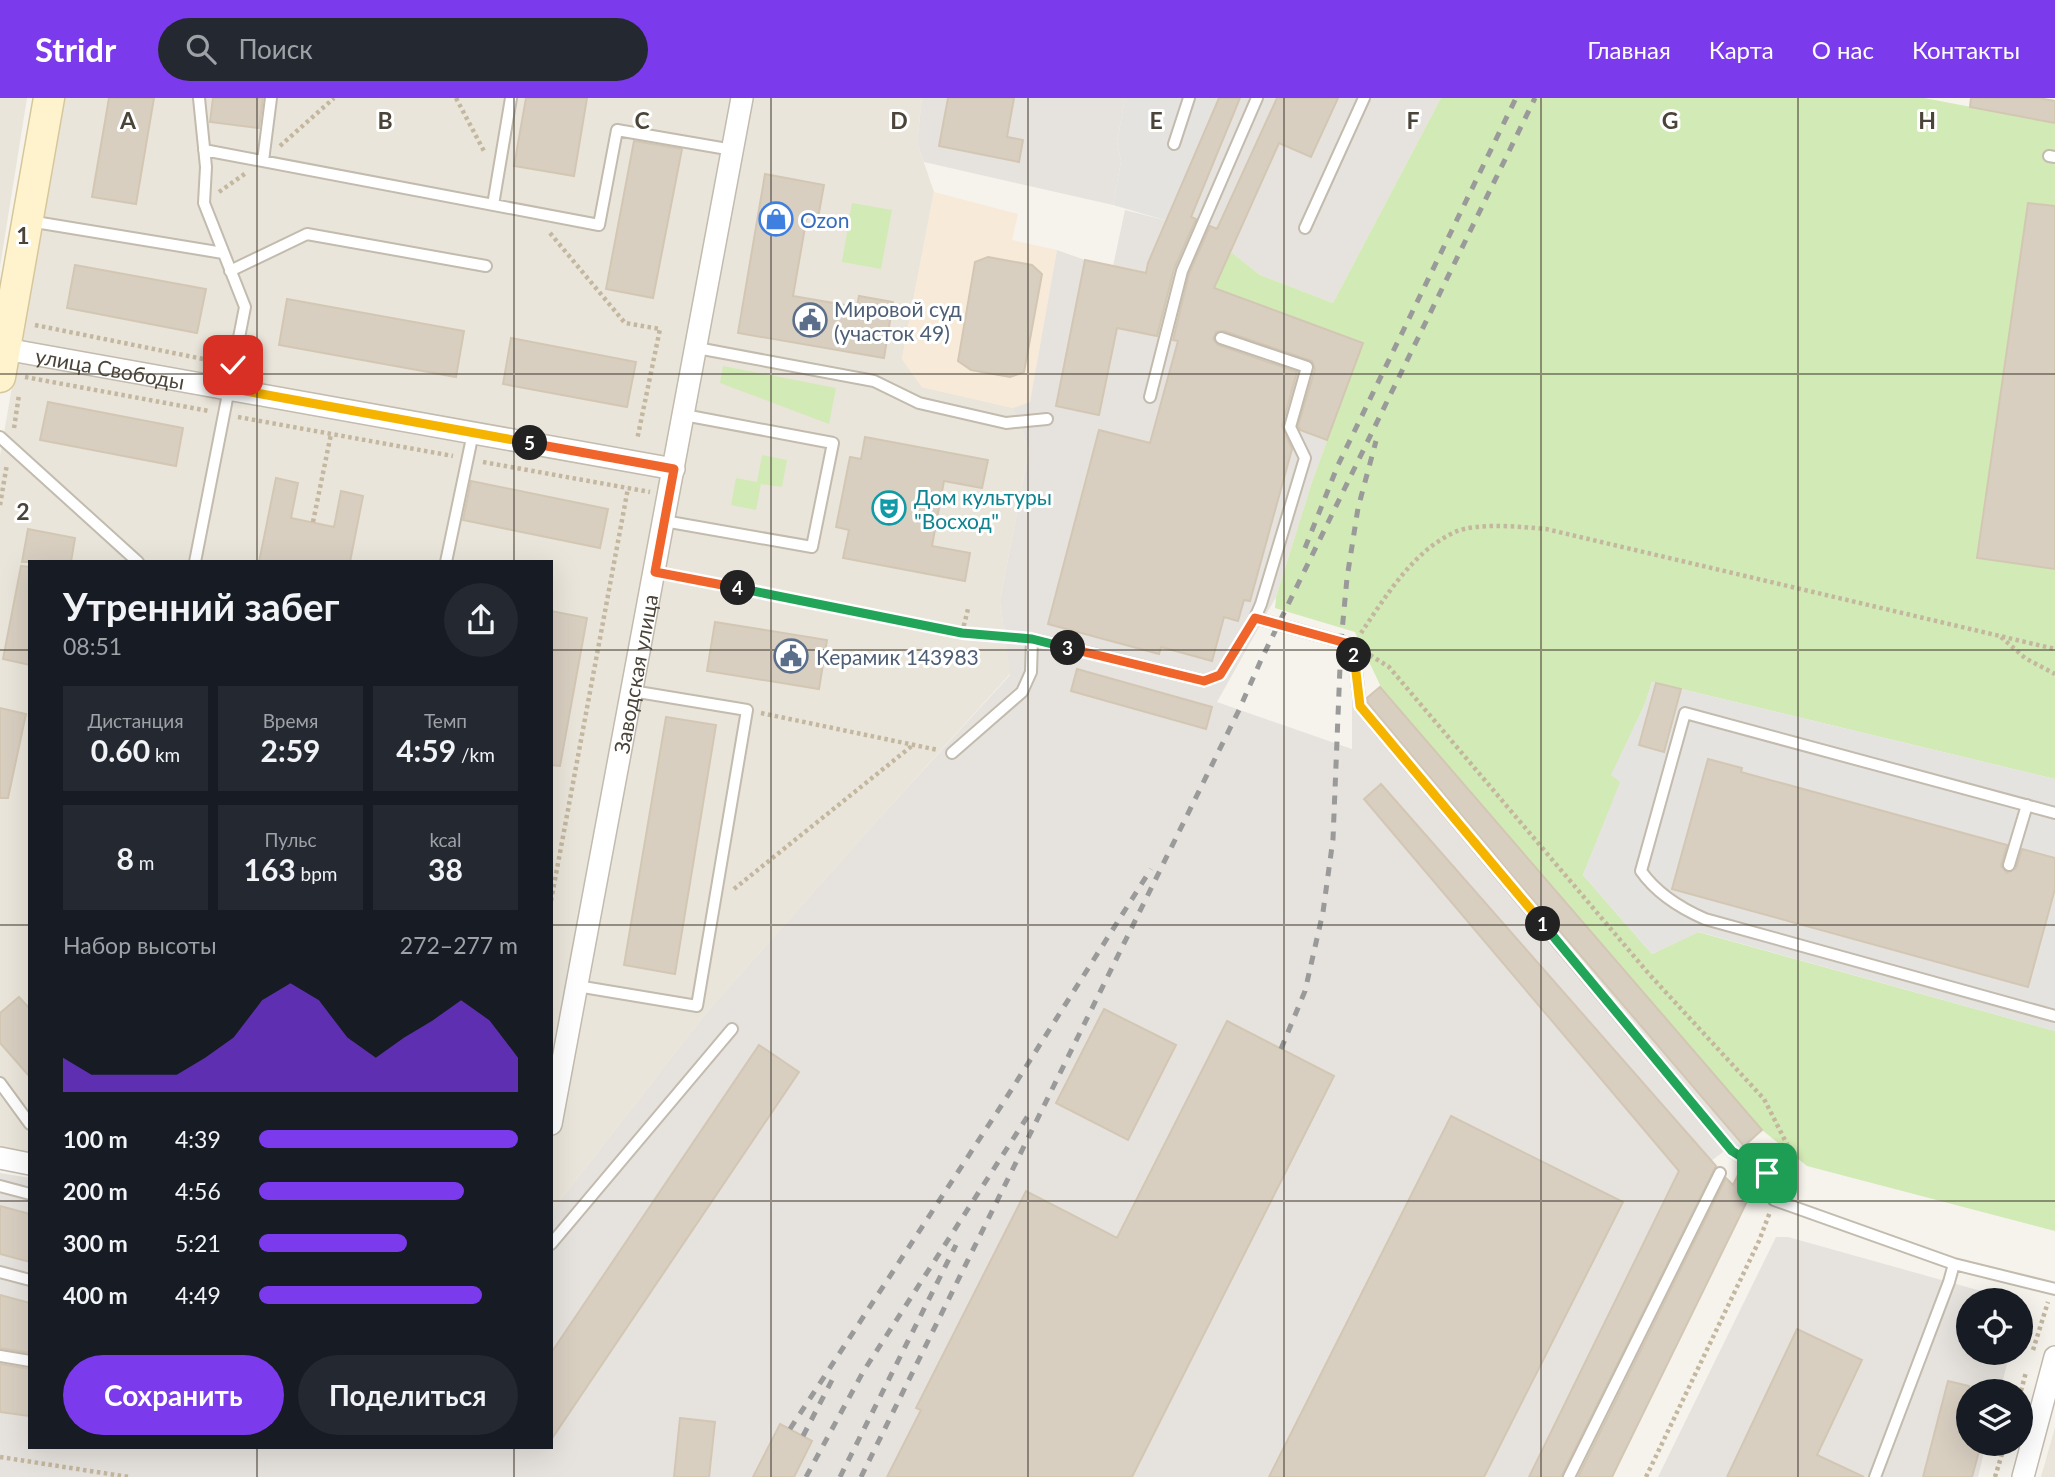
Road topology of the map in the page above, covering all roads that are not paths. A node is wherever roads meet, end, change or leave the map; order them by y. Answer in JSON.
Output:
{"nodes":[{"id":1,"x":49,"y":98,"type":"edge"},
{"id":2,"x":199,"y":98,"type":"edge"},
{"id":3,"x":271,"y":98,"type":"edge"},
{"id":4,"x":512,"y":98,"type":"edge"},
{"id":5,"x":742,"y":98,"type":"edge"},
{"id":6,"x":1189,"y":98,"type":"edge"},
{"id":7,"x":1257,"y":98,"type":"edge"},
{"id":8,"x":1364,"y":98,"type":"edge"},
{"id":9,"x":1174,"y":144,"type":"dead end"},
{"id":10,"x":204,"y":150,"type":"junction"},
{"id":11,"x":734,"y":150,"type":"junction"},
{"id":12,"x":263,"y":161,"type":"junction"},
{"id":13,"x":493,"y":205,"type":"junction"},
{"id":14,"x":28,"y":220,"type":"junction"},
{"id":15,"x":1305,"y":228,"type":"dead end"},
{"id":16,"x":223,"y":253,"type":"junction"},
{"id":17,"x":486,"y":266,"type":"dead end"},
{"id":18,"x":230,"y":271,"type":"junction"},
{"id":19,"x":1221,"y":338,"type":"dead end"},
{"id":20,"x":697,"y":348,"type":"junction"},
{"id":21,"x":1,"y":361,"type":"edge"},
{"id":22,"x":229,"y":388,"type":"junction"},
{"id":23,"x":1150,"y":397,"type":"dead end"},
{"id":24,"x":684,"y":415,"type":"junction"},
{"id":25,"x":1047,"y":419,"type":"dead end"},
{"id":26,"x":473,"y":433,"type":"junction"},
{"id":27,"x":0,"y":438,"type":"edge"},
{"id":28,"x":674,"y":469,"type":"junction"},
{"id":29,"x":664,"y":521,"type":"junction"},
{"id":30,"x":136,"y":560,"type":"edge"},
{"id":31,"x":195,"y":560,"type":"edge"},
{"id":32,"x":446,"y":560,"type":"edge"},
{"id":33,"x":1255,"y":618,"type":"junction"},
{"id":34,"x":632,"y":691,"type":"junction"},
{"id":35,"x":952,"y":753,"type":"road end"},
{"id":36,"x":2027,"y":806,"type":"junction"},
{"id":37,"x":2055,"y":813,"type":"edge"},
{"id":38,"x":2009,"y":865,"type":"dead end"},
{"id":39,"x":577,"y":985,"type":"junction"},
{"id":40,"x":2055,"y":1016,"type":"edge"},
{"id":41,"x":732,"y":1028,"type":"dead end"},
{"id":42,"x":0,"y":1083,"type":"edge"},
{"id":43,"x":553,"y":1113,"type":"edge"},
{"id":44,"x":28,"y":1121,"type":"edge"},
{"id":45,"x":0,"y":1158,"type":"edge"},
{"id":46,"x":28,"y":1164,"type":"edge"},
{"id":47,"x":1720,"y":1173,"type":"dead end"},
{"id":48,"x":0,"y":1186,"type":"edge"},
{"id":49,"x":28,"y":1193,"type":"edge"},
{"id":50,"x":553,"y":1242,"type":"edge"},
{"id":51,"x":1954,"y":1264,"type":"junction"},
{"id":52,"x":0,"y":1272,"type":"edge"},
{"id":53,"x":28,"y":1279,"type":"edge"},
{"id":54,"x":2052,"y":1294,"type":"edge"},
{"id":55,"x":0,"y":1356,"type":"edge"},
{"id":56,"x":2055,"y":1357,"type":"edge"},
{"id":57,"x":28,"y":1361,"type":"edge"},
{"id":58,"x":1569,"y":1477,"type":"edge"},
{"id":59,"x":1875,"y":1477,"type":"edge"},
{"id":60,"x":2023,"y":1477,"type":"edge"}],
"edges":[{"from":1,"to":14,"type":"main road"},
{"from":2,"to":10,"type":"lane"},
{"from":3,"to":12,"type":"lane"},
{"from":4,"to":13,"type":"lane"},
{"from":5,"to":11,"type":"street","name":"Заводская улица"},
{"from":6,"to":9,"type":"lane"},
{"from":7,"to":23,"type":"lane"},
{"from":8,"to":15,"type":"lane"},
{"from":10,"to":12,"type":"lane"},
{"from":10,"to":16,"type":"lane"},
{"from":11,"to":13,"type":"lane"},
{"from":11,"to":20,"type":"street","name":"Заводская улица"},
{"from":12,"to":13,"type":"lane"},
{"from":14,"to":16,"type":"lane"},
{"from":14,"to":21,"type":"main road"},
{"from":16,"to":18,"type":"lane"},
{"from":17,"to":18,"type":"lane"},
{"from":18,"to":22,"type":"lane"},
{"from":19,"to":33,"type":"lane"},
{"from":20,"to":24,"type":"street","name":"Заводская улица"},
{"from":20,"to":25,"type":"lane"},
{"from":21,"to":22,"type":"street","name":"улица Свободы"},
{"from":22,"to":26,"type":"street","name":"улица Свободы"},
{"from":22,"to":31,"type":"lane"},
{"from":24,"to":28,"type":"street","name":"Заводская улица"},
{"from":24,"to":29,"type":"lane"},
{"from":26,"to":28,"type":"street","name":"улица Свободы"},
{"from":26,"to":32,"type":"lane"},
{"from":27,"to":30,"type":"lane"},
{"from":28,"to":29,"type":"street","name":"Заводская улица"},
{"from":29,"to":34,"type":"street","name":"Заводская улица"},
{"from":33,"to":35,"type":"lane"},
{"from":33,"to":51,"type":"lane"},
{"from":34,"to":39,"type":"street","name":"Заводская улица"},
{"from":34,"to":39,"type":"lane"},
{"from":36,"to":37,"type":"lane"},
{"from":36,"to":38,"type":"lane"},
{"from":36,"to":40,"type":"lane"},
{"from":39,"to":43,"type":"street","name":"Заводская улица"},
{"from":41,"to":50,"type":"lane"},
{"from":42,"to":44,"type":"lane"},
{"from":45,"to":46,"type":"street"},
{"from":47,"to":58,"type":"lane"},
{"from":48,"to":49,"type":"lane"},
{"from":51,"to":54,"type":"lane"},
{"from":51,"to":59,"type":"lane"},
{"from":52,"to":53,"type":"lane"},
{"from":55,"to":57,"type":"lane"},
{"from":56,"to":60,"type":"street"}]}
